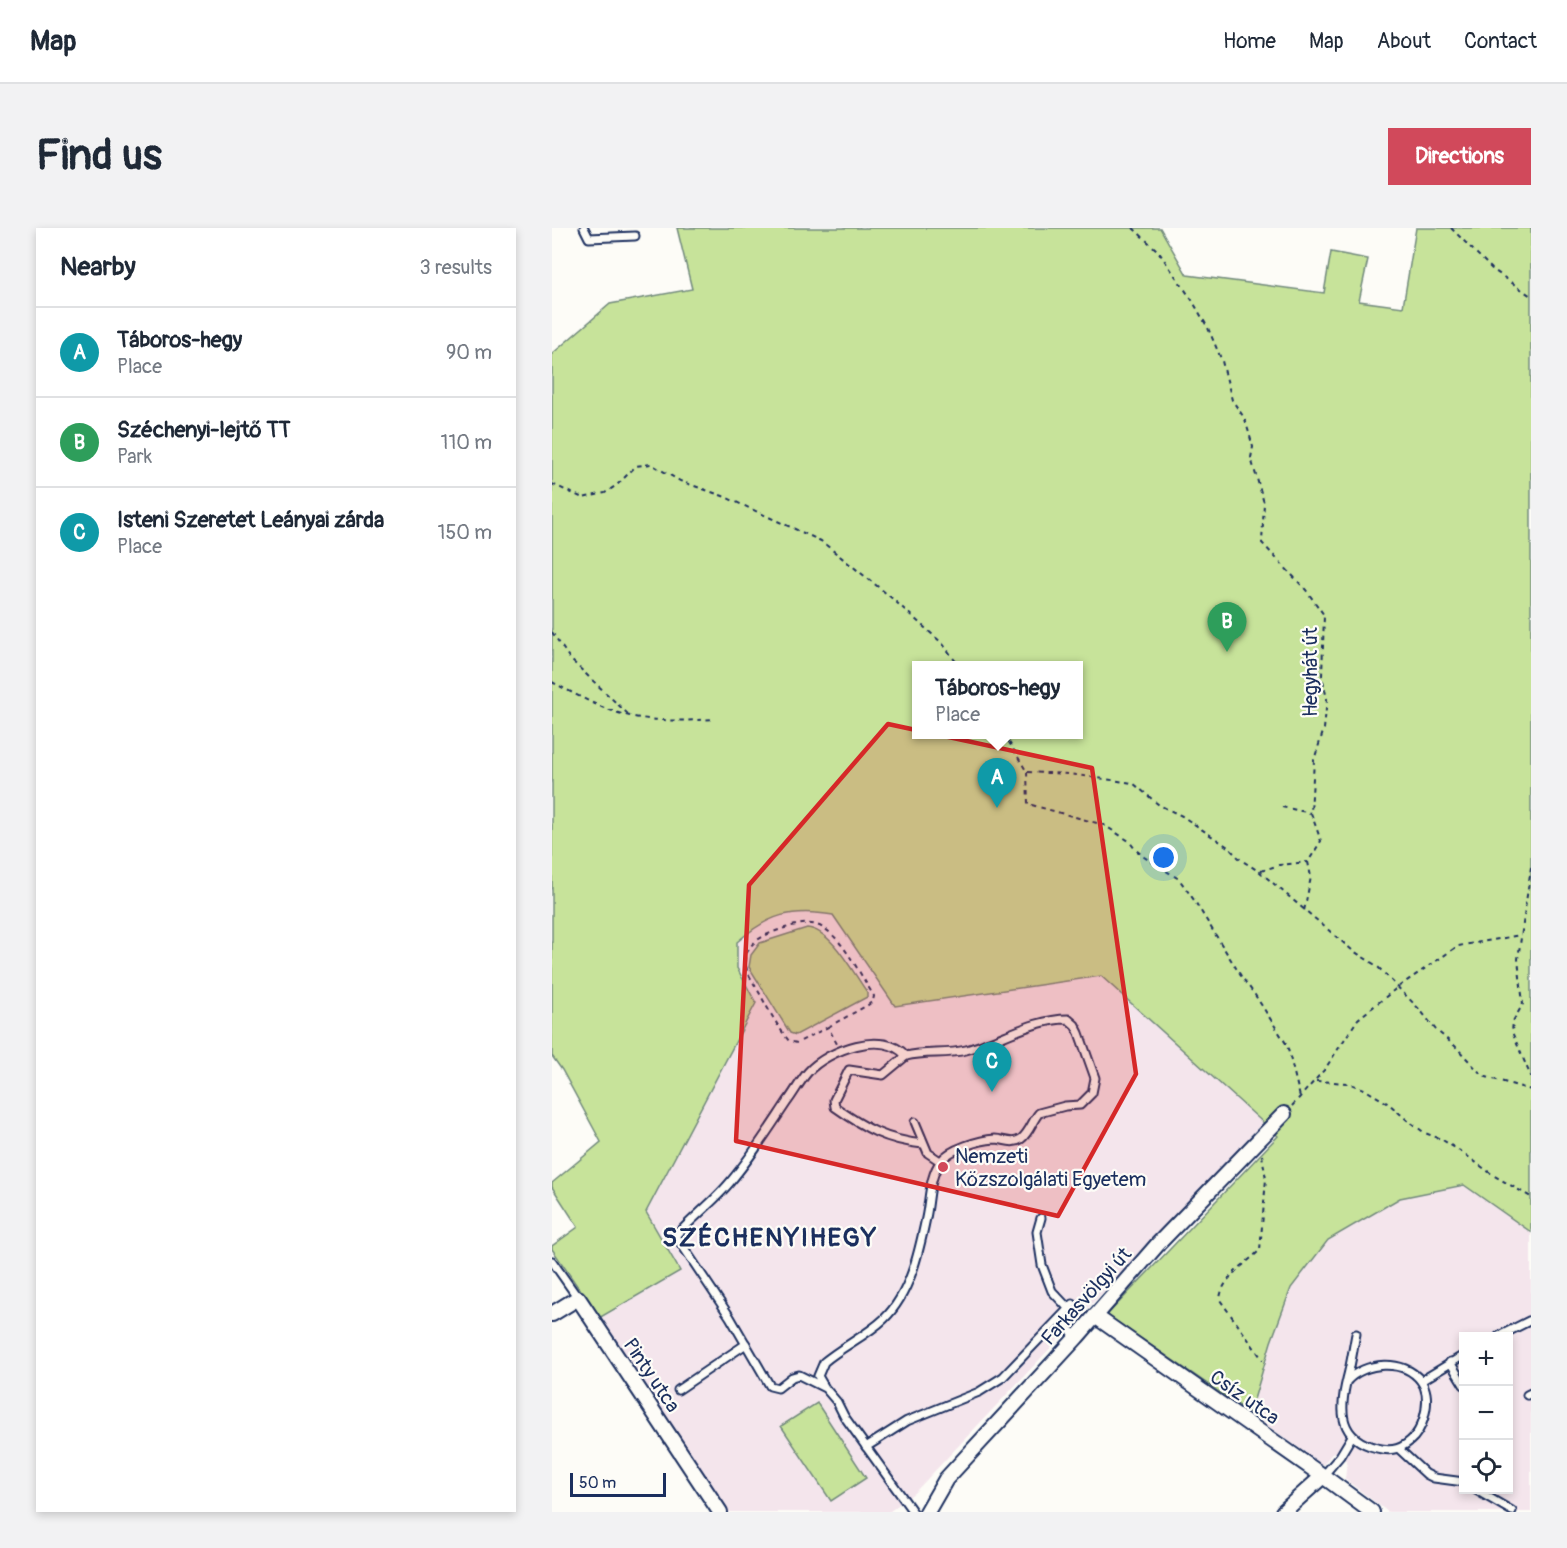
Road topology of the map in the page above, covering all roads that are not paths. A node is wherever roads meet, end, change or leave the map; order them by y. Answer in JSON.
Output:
{"nodes":[{"id":1,"x":584,"y":228,"type":"edge"},
{"id":2,"x":635,"y":236,"type":"dead end"},
{"id":3,"x":906,"y":1056,"type":"junction"},
{"id":4,"x":1284,"y":1114,"type":"road end"},
{"id":5,"x":915,"y":1122,"type":"dead end"},
{"id":6,"x":923,"y":1144,"type":"junction"},
{"id":7,"x":940,"y":1161,"type":"junction"},
{"id":8,"x":1041,"y":1218,"type":"dead end"},
{"id":9,"x":552,"y":1261,"type":"edge"},
{"id":10,"x":578,"y":1298,"type":"junction"},
{"id":11,"x":552,"y":1314,"type":"edge"},
{"id":12,"x":1095,"y":1317,"type":"junction"},
{"id":13,"x":1059,"y":1320,"type":"junction"},
{"id":14,"x":1531,"y":1320,"type":"edge"},
{"id":15,"x":1507,"y":1332,"type":"edge"},
{"id":16,"x":1356,"y":1334,"type":"dead end"},
{"id":17,"x":1077,"y":1337,"type":"junction"},
{"id":18,"x":746,"y":1344,"type":"junction"},
{"id":19,"x":1459,"y":1358,"type":"edge"},
{"id":20,"x":1450,"y":1362,"type":"junction"},
{"id":21,"x":1459,"y":1377,"type":"edge"},
{"id":22,"x":1347,"y":1381,"type":"junction"},
{"id":23,"x":1421,"y":1381,"type":"junction"},
{"id":24,"x":825,"y":1388,"type":"junction"},
{"id":25,"x":678,"y":1390,"type":"dead end"},
{"id":26,"x":1352,"y":1437,"type":"junction"},
{"id":27,"x":866,"y":1447,"type":"junction"},
{"id":28,"x":1399,"y":1449,"type":"junction"},
{"id":29,"x":1323,"y":1476,"type":"junction"},
{"id":30,"x":1459,"y":1481,"type":"edge"},
{"id":31,"x":1483,"y":1494,"type":"edge"},
{"id":32,"x":1512,"y":1511,"type":"edge"},
{"id":33,"x":720,"y":1512,"type":"edge"},
{"id":34,"x":913,"y":1512,"type":"edge"},
{"id":35,"x":927,"y":1512,"type":"edge"},
{"id":36,"x":1283,"y":1512,"type":"edge"},
{"id":37,"x":1372,"y":1512,"type":"edge"}],
"edges":[{"from":1,"to":2,"type":"lane"},
{"from":3,"to":6,"type":"lane"},
{"from":3,"to":7,"type":"lane"},
{"from":3,"to":18,"type":"lane"},
{"from":4,"to":12,"type":"street","name":"Farkasvölgyi út"},
{"from":5,"to":6,"type":"lane"},
{"from":6,"to":7,"type":"lane"},
{"from":7,"to":24,"type":"lane"},
{"from":8,"to":13,"type":"lane"},
{"from":9,"to":10,"type":"lane","name":"Pinty utca"},
{"from":10,"to":11,"type":"street"},
{"from":10,"to":33,"type":"street","name":"Pinty utca"},
{"from":12,"to":17,"type":"street","name":"Farkasvölgyi út"},
{"from":12,"to":29,"type":"street","name":"Csíz utca"},
{"from":13,"to":17,"type":"lane"},
{"from":13,"to":27,"type":"lane"},
{"from":14,"to":15,"type":"lane"},
{"from":16,"to":22,"type":"lane"},
{"from":17,"to":35,"type":"street","name":"Farkasvölgyi út"},
{"from":18,"to":24,"type":"lane"},
{"from":18,"to":25,"type":"lane"},
{"from":19,"to":20,"type":"lane"},
{"from":20,"to":21,"type":"lane"},
{"from":20,"to":23,"type":"lane"},
{"from":22,"to":23,"type":"lane"},
{"from":22,"to":26,"type":"lane"},
{"from":23,"to":28,"type":"lane"},
{"from":24,"to":27,"type":"lane"},
{"from":26,"to":28,"type":"lane"},
{"from":26,"to":29,"type":"lane"},
{"from":27,"to":34,"type":"lane"},
{"from":28,"to":30,"type":"lane"},
{"from":29,"to":36,"type":"street"},
{"from":29,"to":37,"type":"street","name":"Csíz utca"},
{"from":31,"to":32,"type":"lane"}]}
